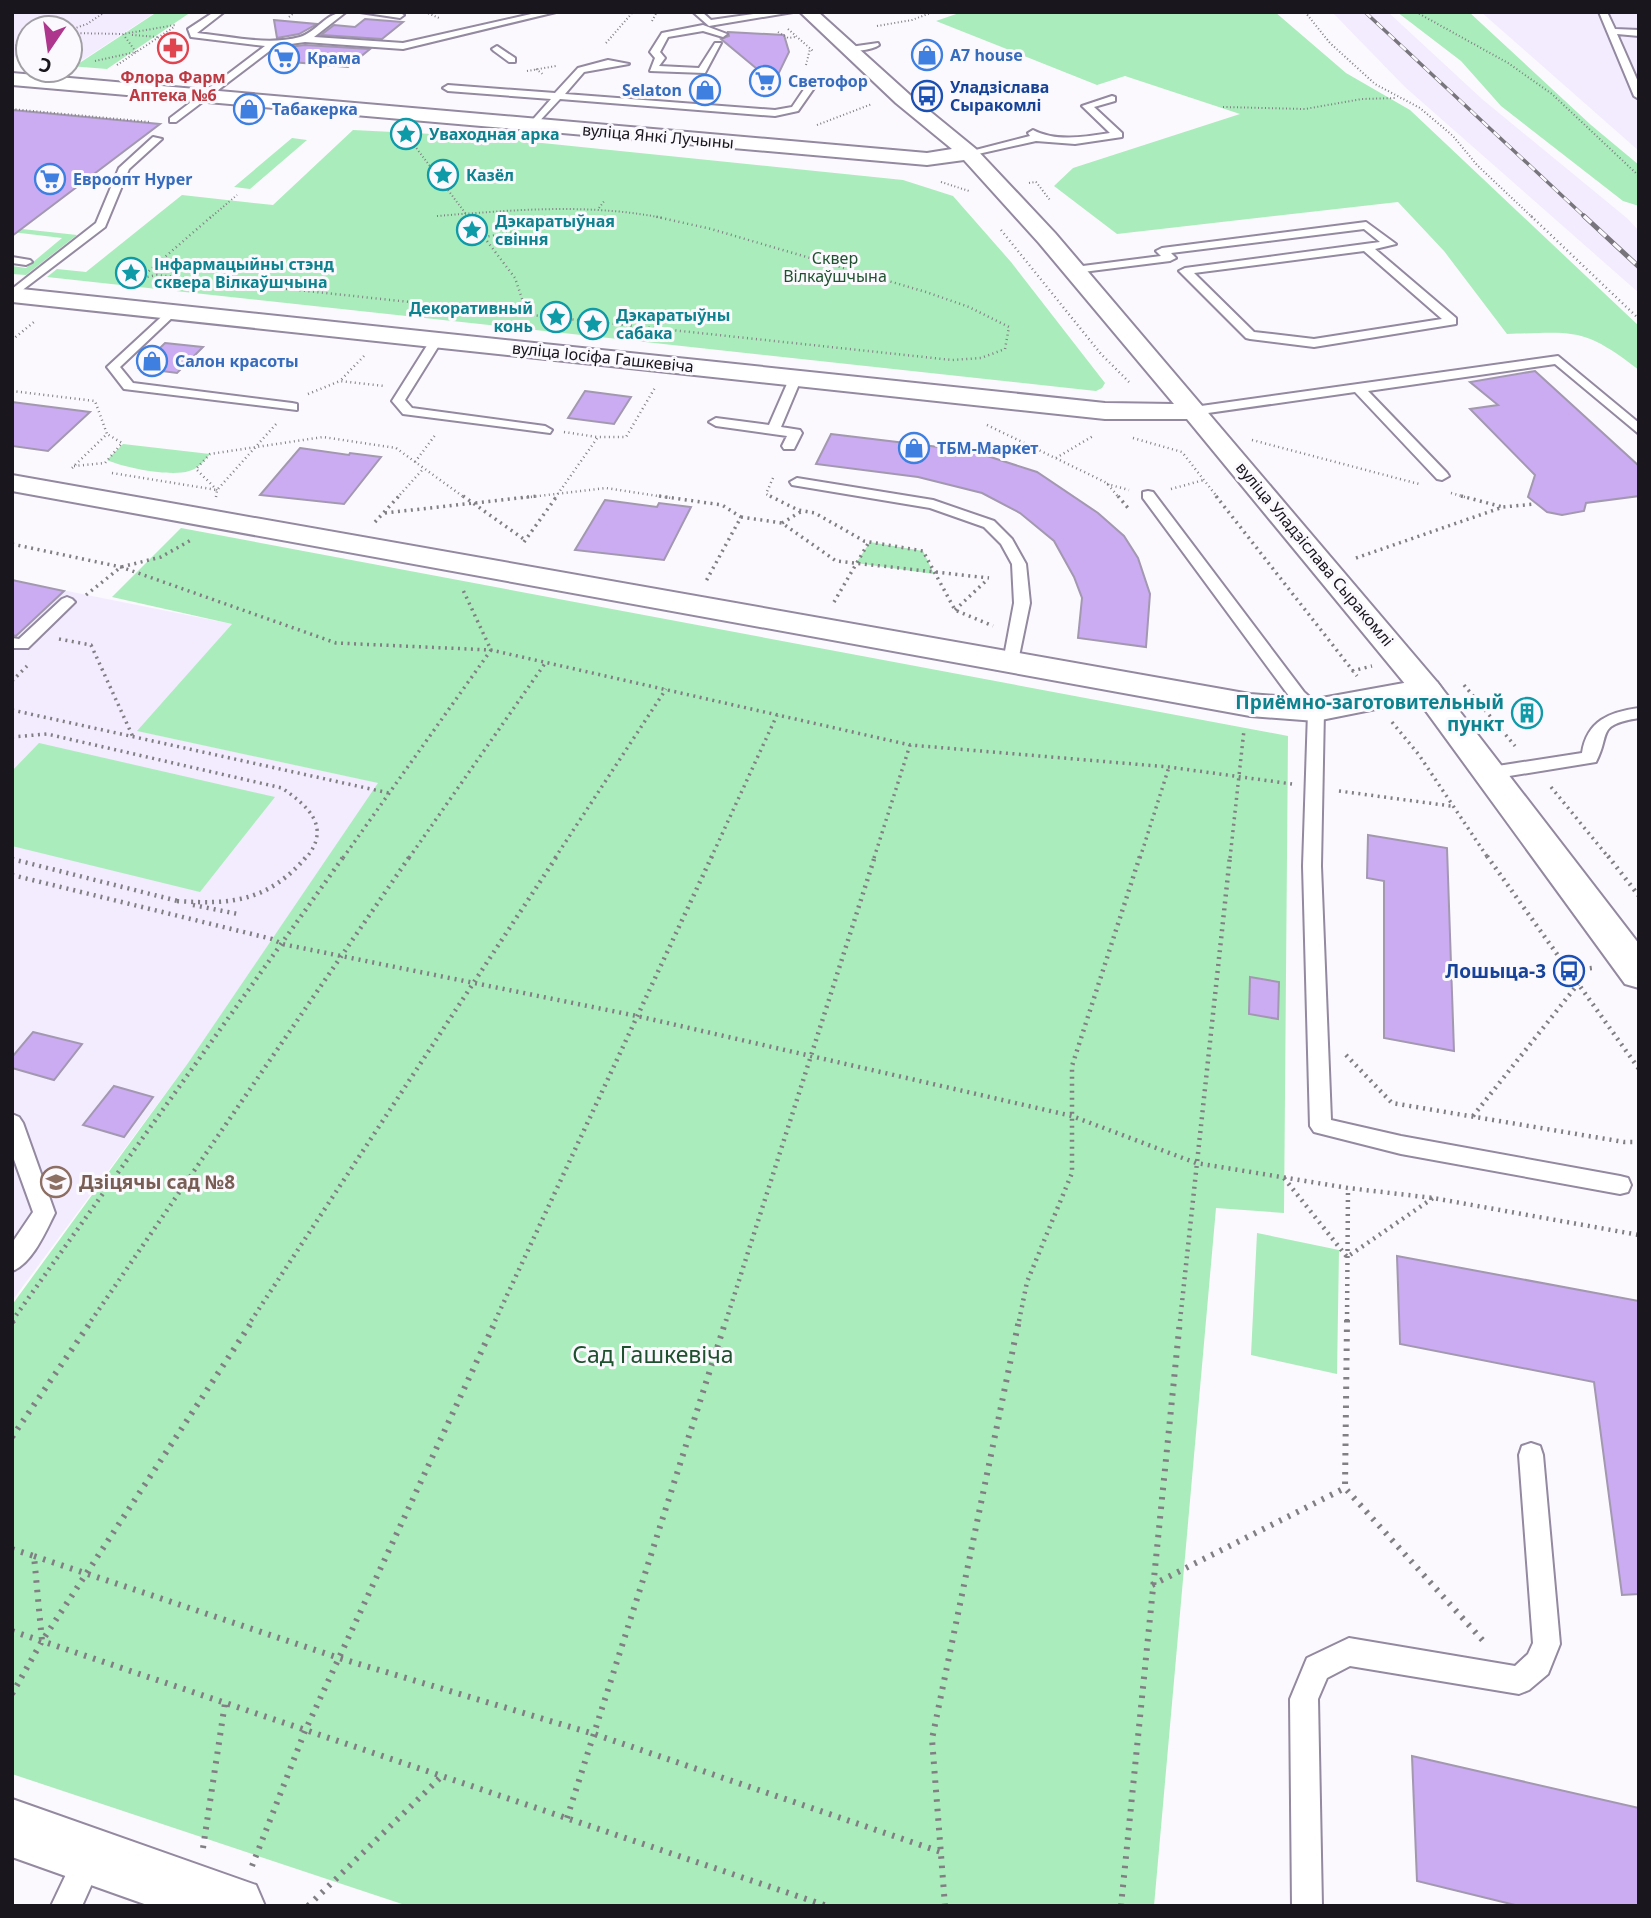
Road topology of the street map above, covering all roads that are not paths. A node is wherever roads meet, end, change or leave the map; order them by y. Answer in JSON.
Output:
{"nodes":[{"id":1,"x":220,"y":12,"type":"edge"},
{"id":2,"x":342,"y":12,"type":"edge"},
{"id":3,"x":364,"y":12,"type":"edge"},
{"id":4,"x":552,"y":12,"type":"edge"},
{"id":5,"x":697,"y":12,"type":"edge"},
{"id":6,"x":789,"y":12,"type":"edge"},
{"id":7,"x":808,"y":12,"type":"edge"},
{"id":8,"x":1603,"y":12,"type":"edge"},
{"id":9,"x":400,"y":15,"type":"dead end"},
{"id":10,"x":706,"y":25,"type":"junction"},
{"id":11,"x":474,"y":30,"type":"junction"},
{"id":12,"x":1609,"y":31,"type":"junction"},
{"id":13,"x":1639,"y":33,"type":"edge"},
{"id":14,"x":723,"y":34,"type":"dead end"},
{"id":15,"x":305,"y":39,"type":"junction"},
{"id":16,"x":485,"y":39,"type":"dead end"},
{"id":17,"x":274,"y":44,"type":"junction"},
{"id":18,"x":718,"y":45,"type":"dead end"},
{"id":19,"x":875,"y":45,"type":"dead end"},
{"id":20,"x":848,"y":48,"type":"junction"},
{"id":21,"x":497,"y":49,"type":"dead end"},
{"id":22,"x":512,"y":60,"type":"dead end"},
{"id":23,"x":621,"y":68,"type":"dead end"},
{"id":24,"x":12,"y":79,"type":"edge"},
{"id":25,"x":814,"y":81,"type":"dead end"},
{"id":26,"x":449,"y":88,"type":"dead end"},
{"id":27,"x":205,"y":96,"type":"junction"},
{"id":28,"x":558,"y":96,"type":"junction"},
{"id":29,"x":1639,"y":96,"type":"edge"},
{"id":30,"x":1112,"y":99,"type":"dead end"},
{"id":31,"x":173,"y":120,"type":"dead end"},
{"id":32,"x":533,"y":125,"type":"junction"},
{"id":33,"x":157,"y":139,"type":"dead end"},
{"id":34,"x":969,"y":153,"type":"junction"},
{"id":35,"x":1366,"y":247,"type":"junction"},
{"id":36,"x":1170,"y":258,"type":"junction"},
{"id":37,"x":12,"y":260,"type":"edge"},
{"id":38,"x":26,"y":262,"type":"dead end"},
{"id":39,"x":1075,"y":270,"type":"junction"},
{"id":40,"x":1185,"y":271,"type":"junction"},
{"id":41,"x":12,"y":295,"type":"edge"},
{"id":42,"x":171,"y":312,"type":"junction"},
{"id":43,"x":437,"y":339,"type":"junction"},
{"id":44,"x":796,"y":377,"type":"junction"},
{"id":45,"x":1359,"y":389,"type":"junction"},
{"id":46,"x":292,"y":407,"type":"road end"},
{"id":47,"x":1194,"y":411,"type":"junction"},
{"id":48,"x":716,"y":422,"type":"dead end"},
{"id":49,"x":545,"y":430,"type":"road end"},
{"id":50,"x":1639,"y":430,"type":"edge"},
{"id":51,"x":773,"y":431,"type":"junction"},
{"id":52,"x":789,"y":446,"type":"dead end"},
{"id":53,"x":1442,"y":476,"type":"dead end"},
{"id":54,"x":797,"y":482,"type":"dead end"},
{"id":55,"x":12,"y":483,"type":"edge"},
{"id":56,"x":1148,"y":495,"type":"road end"},
{"id":57,"x":67,"y":602,"type":"dead end"},
{"id":58,"x":12,"y":643,"type":"edge"},
{"id":59,"x":1013,"y":648,"type":"junction"},
{"id":60,"x":1426,"y":690,"type":"junction"},
{"id":61,"x":1316,"y":710,"type":"junction"},
{"id":62,"x":1639,"y":713,"type":"edge"},
{"id":63,"x":1491,"y":773,"type":"junction"},
{"id":64,"x":1639,"y":973,"type":"edge"},
{"id":65,"x":12,"y":1123,"type":"edge"},
{"id":66,"x":1620,"y":1185,"type":"dead end"},
{"id":67,"x":12,"y":1261,"type":"edge"},
{"id":68,"x":1531,"y":1455,"type":"dead end"},
{"id":69,"x":12,"y":1828,"type":"edge"},
{"id":70,"x":78,"y":1881,"type":"edge"},
{"id":71,"x":227,"y":1889,"type":"edge"},
{"id":72,"x":1307,"y":1906,"type":"edge"}],
"edges":[{"from":1,"to":17,"type":"lane"},
{"from":2,"to":15,"type":"lane"},
{"from":3,"to":9,"type":"lane"},
{"from":4,"to":11,"type":"lane"},
{"from":5,"to":10,"type":"lane"},
{"from":6,"to":10,"type":"lane"},
{"from":7,"to":20,"type":"street","name":"вуліца Уладзіслава Сыракомлі"},
{"from":8,"to":12,"type":"lane"},
{"from":10,"to":14,"type":"lane"},
{"from":10,"to":18,"type":"lane"},
{"from":11,"to":15,"type":"lane"},
{"from":11,"to":16,"type":"lane"},
{"from":12,"to":13,"type":"lane"},
{"from":12,"to":29,"type":"lane"},
{"from":15,"to":17,"type":"lane"},
{"from":17,"to":27,"type":"lane"},
{"from":19,"to":20,"type":"lane"},
{"from":20,"to":34,"type":"street","name":"вуліца Уладзіслава Сыракомлі"},
{"from":21,"to":22,"type":"lane"},
{"from":23,"to":28,"type":"lane"},
{"from":24,"to":27,"type":"street","name":"вуліца Янкі Лучыны"},
{"from":25,"to":28,"type":"lane"},
{"from":26,"to":28,"type":"lane"},
{"from":27,"to":31,"type":"lane"},
{"from":27,"to":32,"type":"street","name":"вуліца Янкі Лучыны"},
{"from":28,"to":32,"type":"lane"},
{"from":30,"to":34,"type":"lane"},
{"from":32,"to":34,"type":"street","name":"вуліца Янкі Лучыны"},
{"from":33,"to":41,"type":"lane"},
{"from":34,"to":39,"type":"street","name":"вуліца Уладзіслава Сыракомлі"},
{"from":35,"to":36,"type":"lane"},
{"from":35,"to":40,"type":"lane"},
{"from":35,"to":40,"type":"lane"},
{"from":36,"to":39,"type":"lane"},
{"from":36,"to":40,"type":"lane"},
{"from":37,"to":38,"type":"lane"},
{"from":39,"to":47,"type":"street","name":"вуліца Уладзіслава Сыракомлі"},
{"from":41,"to":42,"type":"street","name":"вуліца Іосіфа Гашкевіча"},
{"from":42,"to":43,"type":"street","name":"вуліца Іосіфа Гашкевіча"},
{"from":42,"to":46,"type":"lane"},
{"from":43,"to":44,"type":"street","name":"вуліца Іосіфа Гашкевіча"},
{"from":43,"to":49,"type":"lane"},
{"from":44,"to":47,"type":"street","name":"вуліца Іосіфа Гашкевіча"},
{"from":44,"to":51,"type":"lane"},
{"from":45,"to":47,"type":"lane"},
{"from":45,"to":50,"type":"lane"},
{"from":45,"to":53,"type":"lane"},
{"from":47,"to":60,"type":"street","name":"вуліца Уладзіслава Сыракомлі"},
{"from":48,"to":51,"type":"lane"},
{"from":51,"to":52,"type":"lane"},
{"from":54,"to":59,"type":"lane"},
{"from":55,"to":59,"type":"street"},
{"from":56,"to":61,"type":"lane"},
{"from":57,"to":58,"type":"lane"},
{"from":59,"to":61,"type":"street"},
{"from":60,"to":61,"type":"street"},
{"from":60,"to":63,"type":"street","name":"вуліца Уладзіслава Сыракомлі"},
{"from":61,"to":66,"type":"lane"},
{"from":62,"to":63,"type":"lane"},
{"from":63,"to":64,"type":"street","name":"вуліца Уладзіслава Сыракомлі"},
{"from":65,"to":67,"type":"lane"},
{"from":68,"to":72,"type":"lane"},
{"from":69,"to":70,"type":"street"},
{"from":70,"to":71,"type":"street"}]}
